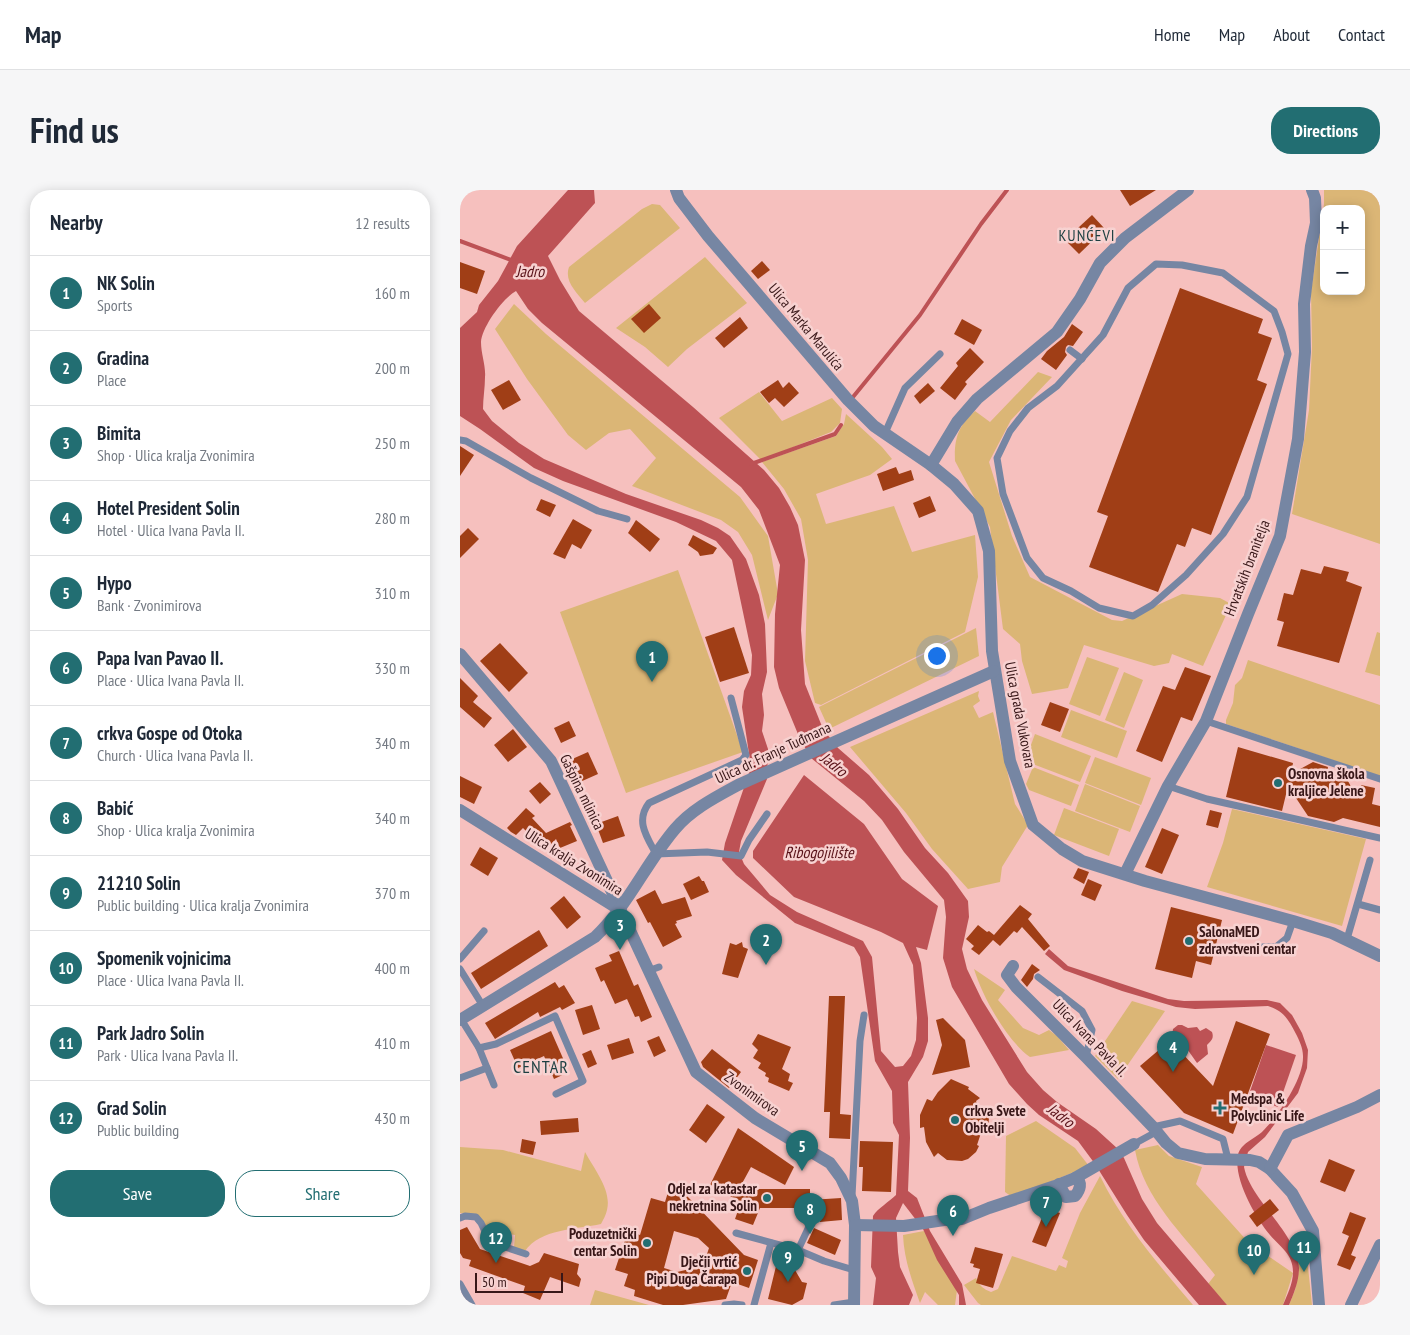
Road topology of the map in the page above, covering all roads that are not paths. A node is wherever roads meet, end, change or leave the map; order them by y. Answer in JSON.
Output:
{"nodes":[{"id":1,"x":676,"y":190,"type":"edge"},
{"id":2,"x":1188,"y":190,"type":"edge"},
{"id":3,"x":1312,"y":190,"type":"edge"},
{"id":4,"x":1070,"y":350,"type":"dead end"},
{"id":5,"x":940,"y":354,"type":"dead end"},
{"id":6,"x":1082,"y":359,"type":"junction"},
{"id":7,"x":885,"y":433,"type":"junction"},
{"id":8,"x":460,"y":440,"type":"edge"},
{"id":9,"x":931,"y":465,"type":"junction"},
{"id":10,"x":627,"y":519,"type":"dead end"},
{"id":11,"x":460,"y":654,"type":"edge"},
{"id":12,"x":994,"y":671,"type":"junction"},
{"id":13,"x":731,"y":698,"type":"dead end"},
{"id":14,"x":1206,"y":721,"type":"junction"},
{"id":15,"x":1380,"y":779,"type":"edge"},
{"id":16,"x":1168,"y":786,"type":"junction"},
{"id":17,"x":460,"y":810,"type":"edge"},
{"id":18,"x":767,"y":814,"type":"dead end"},
{"id":19,"x":1380,"y":838,"type":"edge"},
{"id":20,"x":656,"y":854,"type":"junction"},
{"id":21,"x":1370,"y":860,"type":"dead end"},
{"id":22,"x":1125,"y":874,"type":"junction"},
{"id":23,"x":1358,"y":904,"type":"junction"},
{"id":24,"x":620,"y":910,"type":"junction"},
{"id":25,"x":1380,"y":910,"type":"edge"},
{"id":26,"x":1294,"y":921,"type":"junction"},
{"id":27,"x":484,"y":931,"type":"dead end"},
{"id":28,"x":1346,"y":939,"type":"junction"},
{"id":29,"x":1262,"y":947,"type":"dead end"},
{"id":30,"x":1380,"y":956,"type":"edge"},
{"id":31,"x":460,"y":959,"type":"edge"},
{"id":32,"x":1013,"y":966,"type":"dead end"},
{"id":33,"x":460,"y":969,"type":"edge"},
{"id":34,"x":1038,"y":977,"type":"dead end"},
{"id":35,"x":483,"y":1006,"type":"junction"},
{"id":36,"x":864,"y":1015,"type":"dead end"},
{"id":37,"x":461,"y":1019,"type":"edge"},
{"id":38,"x":479,"y":1048,"type":"junction"},
{"id":39,"x":1086,"y":1057,"type":"junction"},
{"id":40,"x":487,"y":1068,"type":"junction"},
{"id":41,"x":696,"y":1072,"type":"joint"},
{"id":42,"x":460,"y":1078,"type":"edge"},
{"id":43,"x":494,"y":1085,"type":"dead end"},
{"id":44,"x":556,"y":1094,"type":"dead end"},
{"id":45,"x":1380,"y":1095,"type":"edge"},
{"id":46,"x":1154,"y":1129,"type":"junction"},
{"id":47,"x":1134,"y":1144,"type":"joint"},
{"id":48,"x":1232,"y":1159,"type":"junction"},
{"id":49,"x":1270,"y":1169,"type":"junction"},
{"id":50,"x":852,"y":1201,"type":"junction"},
{"id":51,"x":460,"y":1218,"type":"edge"},
{"id":52,"x":814,"y":1218,"type":"dead end"},
{"id":53,"x":855,"y":1225,"type":"junction"},
{"id":54,"x":736,"y":1233,"type":"dead end"},
{"id":55,"x":771,"y":1243,"type":"junction"},
{"id":56,"x":1380,"y":1245,"type":"edge"},
{"id":57,"x":798,"y":1250,"type":"junction"},
{"id":58,"x":526,"y":1254,"type":"dead end"},
{"id":59,"x":854,"y":1270,"type":"junction"},
{"id":60,"x":460,"y":1284,"type":"edge"},
{"id":61,"x":474,"y":1302,"type":"edge"},
{"id":62,"x":854,"y":1304,"type":"edge"},
{"id":63,"x":725,"y":1305,"type":"edge"},
{"id":64,"x":742,"y":1305,"type":"edge"},
{"id":65,"x":754,"y":1305,"type":"edge"},
{"id":66,"x":834,"y":1305,"type":"edge"},
{"id":67,"x":1319,"y":1305,"type":"edge"},
{"id":68,"x":1351,"y":1305,"type":"edge"}],
"edges":[{"from":1,"to":7,"type":"street","name":"Ulica Marka Marulića"},
{"from":2,"to":9,"type":"street"},
{"from":3,"to":14,"type":"street","name":"Hrvatskih branitelja"},
{"from":4,"to":6,"type":"lane"},
{"from":5,"to":7,"type":"lane"},
{"from":6,"to":6,"type":"lane"},
{"from":7,"to":9,"type":"street","name":"Ulica Marka Marulića"},
{"from":8,"to":10,"type":"lane"},
{"from":9,"to":12,"type":"street","name":"Ulica grada Vukovara"},
{"from":11,"to":24,"type":"street","name":"Gašpina mlinica"},
{"from":12,"to":20,"type":"street","name":"Ulica dr. Franje Tuđmana"},
{"from":12,"to":22,"type":"street","name":"Ulica grada Vukovara"},
{"from":13,"to":20,"type":"lane"},
{"from":14,"to":15,"type":"lane"},
{"from":14,"to":16,"type":"street","name":"Hrvatskih branitelja"},
{"from":16,"to":19,"type":"lane"},
{"from":16,"to":22,"type":"street","name":"Hrvatskih branitelja"},
{"from":17,"to":24,"type":"street","name":"Ulica kralja Zvonimira"},
{"from":18,"to":20,"type":"lane"},
{"from":20,"to":24,"type":"street","name":"Ulica dr. Franje Tuđmana"},
{"from":21,"to":23,"type":"lane"},
{"from":22,"to":26,"type":"street","name":"Ulica grada Vukovara"},
{"from":23,"to":25,"type":"lane"},
{"from":23,"to":28,"type":"lane"},
{"from":24,"to":35,"type":"street","name":"Ulica dr. Franje Tuđmana"},
{"from":24,"to":41,"type":"street","name":"Ulica kralja Zvonimira"},
{"from":26,"to":28,"type":"street","name":"Ulica grada Vukovara"},
{"from":26,"to":29,"type":"lane"},
{"from":27,"to":31,"type":"lane"},
{"from":28,"to":30,"type":"street","name":"Ulica grada Vukovara"},
{"from":32,"to":39,"type":"street","name":"Ulica Ivana Pavla II."},
{"from":33,"to":35,"type":"lane"},
{"from":34,"to":39,"type":"lane"},
{"from":35,"to":37,"type":"street","name":"Ulica dr. Franje Tuđmana"},
{"from":36,"to":50,"type":"lane"},
{"from":37,"to":38,"type":"lane"},
{"from":38,"to":40,"type":"lane"},
{"from":38,"to":44,"type":"lane"},
{"from":39,"to":46,"type":"street","name":"Ulica Ivana Pavla II."},
{"from":40,"to":42,"type":"lane"},
{"from":40,"to":43,"type":"lane"},
{"from":41,"to":50,"type":"street","name":"Zvonimirova"},
{"from":45,"to":49,"type":"street"},
{"from":46,"to":47,"type":"lane"},
{"from":46,"to":48,"type":"street","name":"Ulica Ivana Pavla II."},
{"from":46,"to":48,"type":"lane"},
{"from":47,"to":53,"type":"street"},
{"from":48,"to":49,"type":"street","name":"Ulica Ivana Pavla II."},
{"from":49,"to":67,"type":"street","name":"Ulica Ivana Pavla II."},
{"from":50,"to":53,"type":"street"},
{"from":51,"to":58,"type":"lane"},
{"from":52,"to":57,"type":"lane"},
{"from":53,"to":59,"type":"street"},
{"from":54,"to":55,"type":"lane"},
{"from":55,"to":57,"type":"lane"},
{"from":55,"to":65,"type":"lane"},
{"from":56,"to":68,"type":"street"},
{"from":57,"to":59,"type":"lane"},
{"from":59,"to":62,"type":"street"},
{"from":60,"to":61,"type":"lane"},
{"from":62,"to":66,"type":"lane"},
{"from":63,"to":64,"type":"lane"}]}
